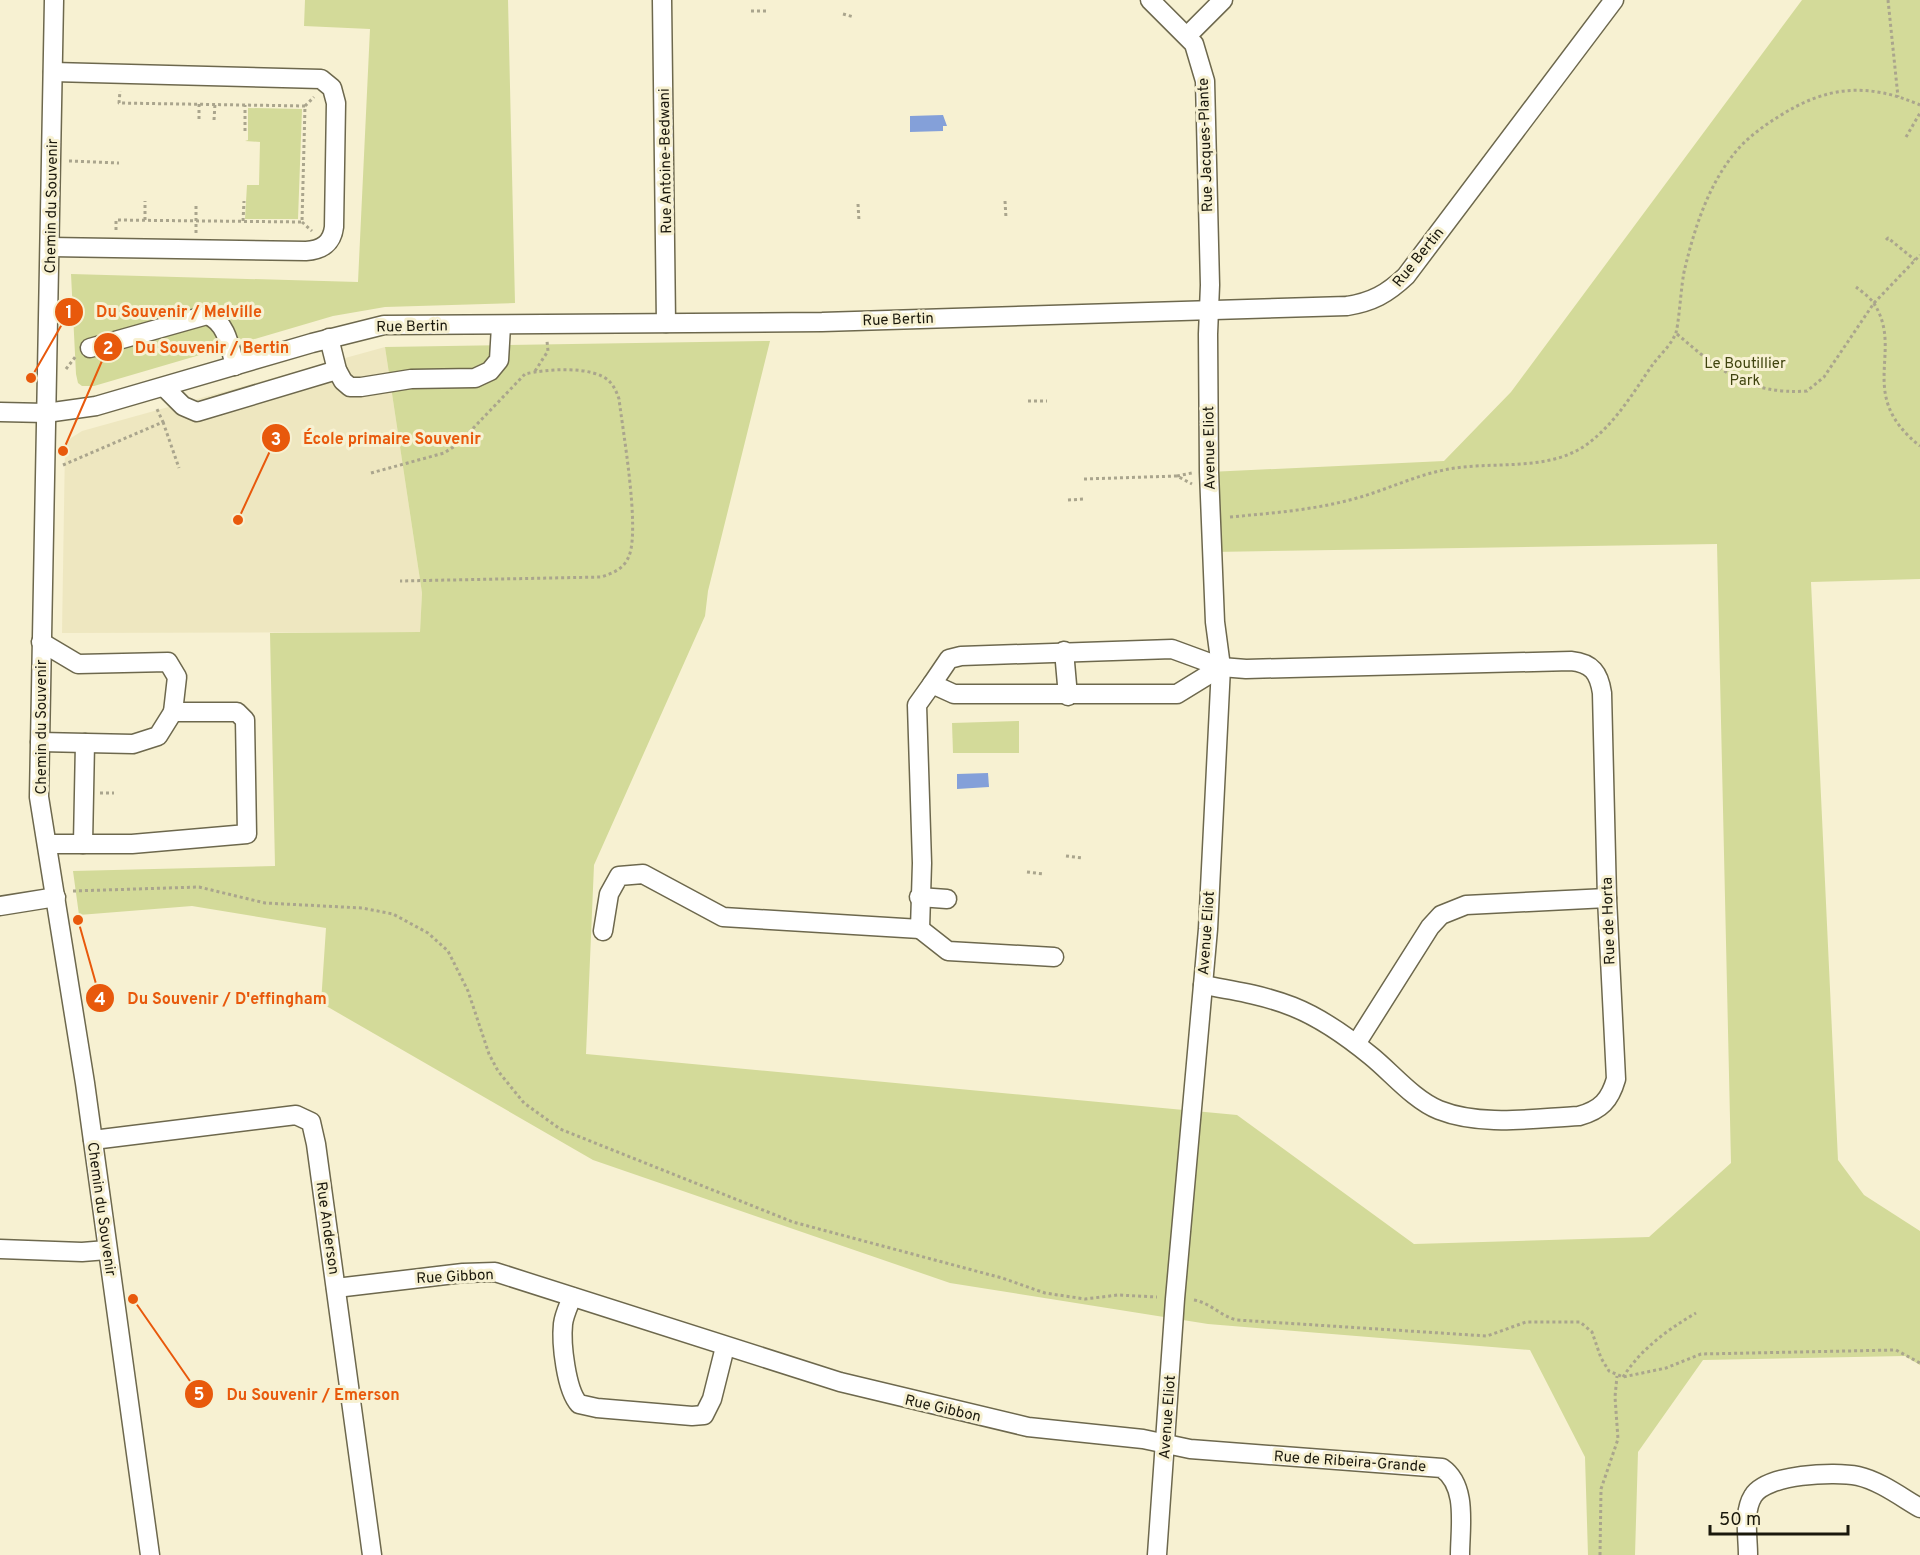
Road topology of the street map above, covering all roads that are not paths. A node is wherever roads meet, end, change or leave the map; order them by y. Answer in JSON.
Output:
{"nodes":[{"id":1,"x":54,"y":0,"type":"edge"},
{"id":2,"x":662,"y":0,"type":"edge"},
{"id":3,"x":1150,"y":0,"type":"edge"},
{"id":4,"x":1223,"y":0,"type":"edge"},
{"id":5,"x":1614,"y":0,"type":"edge"},
{"id":6,"x":1188,"y":35,"type":"junction"},
{"id":7,"x":53,"y":72,"type":"junction"},
{"id":8,"x":50,"y":247,"type":"junction"},
{"id":9,"x":1210,"y":310,"type":"junction"},
{"id":10,"x":666,"y":323,"type":"junction"},
{"id":11,"x":501,"y":326,"type":"junction"},
{"id":12,"x":329,"y":338,"type":"junction"},
{"id":13,"x":90,"y":348,"type":"dead end"},
{"id":14,"x":234,"y":366,"type":"junction"},
{"id":15,"x":337,"y":370,"type":"junction"},
{"id":16,"x":164,"y":387,"type":"junction"},
{"id":17,"x":0,"y":412,"type":"edge"},
{"id":18,"x":46,"y":413,"type":"junction"},
{"id":19,"x":41,"y":642,"type":"junction"},
{"id":20,"x":1064,"y":651,"type":"junction"},
{"id":21,"x":1221,"y":667,"type":"junction"},
{"id":22,"x":932,"y":684,"type":"junction"},
{"id":23,"x":1068,"y":696,"type":"junction"},
{"id":24,"x":174,"y":712,"type":"junction"},
{"id":25,"x":40,"y":742,"type":"junction"},
{"id":26,"x":85,"y":743,"type":"junction"},
{"id":27,"x":47,"y":844,"type":"junction"},
{"id":28,"x":83,"y":844,"type":"junction"},
{"id":29,"x":56,"y":897,"type":"junction"},
{"id":30,"x":920,"y":897,"type":"junction"},
{"id":31,"x":1607,"y":898,"type":"junction"},
{"id":32,"x":947,"y":899,"type":"dead end"},
{"id":33,"x":0,"y":906,"type":"edge"},
{"id":34,"x":920,"y":929,"type":"junction"},
{"id":35,"x":603,"y":931,"type":"dead end"},
{"id":36,"x":1054,"y":957,"type":"dead end"},
{"id":37,"x":1203,"y":985,"type":"junction"},
{"id":38,"x":1356,"y":1044,"type":"junction"},
{"id":39,"x":93,"y":1140,"type":"junction"},
{"id":40,"x":0,"y":1249,"type":"edge"},
{"id":41,"x":107,"y":1250,"type":"junction"},
{"id":42,"x":336,"y":1288,"type":"junction"},
{"id":43,"x":572,"y":1297,"type":"junction"},
{"id":44,"x":725,"y":1347,"type":"junction"},
{"id":45,"x":1166,"y":1444,"type":"junction"},
{"id":46,"x":1920,"y":1508,"type":"edge"},
{"id":47,"x":150,"y":1555,"type":"edge"},
{"id":48,"x":372,"y":1555,"type":"edge"},
{"id":49,"x":1157,"y":1555,"type":"edge"},
{"id":50,"x":1460,"y":1555,"type":"edge"},
{"id":51,"x":1748,"y":1555,"type":"edge"}],
"edges":[{"from":1,"to":7,"type":"street","name":"Chemin du Souvenir"},
{"from":2,"to":10,"type":"street","name":"Rue Antoine-Bedwani"},
{"from":3,"to":6,"type":"street","name":"Rue Jacques-Plante"},
{"from":4,"to":6,"type":"street"},
{"from":5,"to":9,"type":"street","name":"Rue Bertin"},
{"from":6,"to":9,"type":"street","name":"Rue Jacques-Plante"},
{"from":7,"to":8,"type":"street","name":"Chemin du Souvenir"},
{"from":7,"to":8,"type":"street"},
{"from":8,"to":18,"type":"street","name":"Chemin du Souvenir"},
{"from":9,"to":10,"type":"street","name":"Rue Bertin"},
{"from":9,"to":21,"type":"street","name":"Avenue Eliot"},
{"from":10,"to":11,"type":"street","name":"Rue Bertin"},
{"from":11,"to":12,"type":"street","name":"Rue Bertin"},
{"from":11,"to":15,"type":"street"},
{"from":12,"to":14,"type":"street","name":"Rue Bertin"},
{"from":12,"to":15,"type":"street"},
{"from":13,"to":14,"type":"street"},
{"from":14,"to":16,"type":"street","name":"Rue Bertin"},
{"from":15,"to":16,"type":"street"},
{"from":16,"to":18,"type":"street","name":"Rue Bertin"},
{"from":17,"to":18,"type":"street","name":"Rue Bertin"},
{"from":18,"to":19,"type":"street","name":"Chemin du Souvenir"},
{"from":19,"to":24,"type":"street"},
{"from":19,"to":25,"type":"street","name":"Chemin du Souvenir"},
{"from":20,"to":21,"type":"street"},
{"from":20,"to":22,"type":"street"},
{"from":20,"to":23,"type":"street"},
{"from":21,"to":23,"type":"street"},
{"from":21,"to":31,"type":"street","name":"Rue de Horta"},
{"from":21,"to":37,"type":"street","name":"Avenue Eliot"},
{"from":22,"to":23,"type":"street"},
{"from":22,"to":30,"type":"street"},
{"from":24,"to":26,"type":"street"},
{"from":24,"to":28,"type":"street"},
{"from":25,"to":26,"type":"street"},
{"from":25,"to":27,"type":"street","name":"Chemin du Souvenir"},
{"from":26,"to":28,"type":"street"},
{"from":27,"to":28,"type":"street"},
{"from":27,"to":29,"type":"street","name":"Chemin du Souvenir"},
{"from":29,"to":33,"type":"street"},
{"from":29,"to":39,"type":"street","name":"Chemin du Souvenir"},
{"from":30,"to":32,"type":"street"},
{"from":30,"to":34,"type":"street"},
{"from":31,"to":38,"type":"street"},
{"from":31,"to":38,"type":"street","name":"Rue de Horta"},
{"from":34,"to":35,"type":"street"},
{"from":34,"to":36,"type":"street"},
{"from":37,"to":38,"type":"street","name":"Rue de Horta"},
{"from":37,"to":45,"type":"street","name":"Avenue Eliot"},
{"from":39,"to":41,"type":"street","name":"Chemin du Souvenir"},
{"from":39,"to":42,"type":"street","name":"Rue Anderson"},
{"from":40,"to":41,"type":"street"},
{"from":41,"to":47,"type":"street","name":"Chemin du Souvenir"},
{"from":42,"to":43,"type":"street","name":"Rue Gibbon"},
{"from":42,"to":48,"type":"street","name":"Rue Anderson"},
{"from":43,"to":44,"type":"street","name":"Rue Gibbon"},
{"from":43,"to":44,"type":"street"},
{"from":44,"to":45,"type":"street","name":"Rue Gibbon"},
{"from":45,"to":49,"type":"street","name":"Avenue Eliot"},
{"from":45,"to":50,"type":"street","name":"Rue de Ribeira-Grande"},
{"from":46,"to":51,"type":"street"}]}
